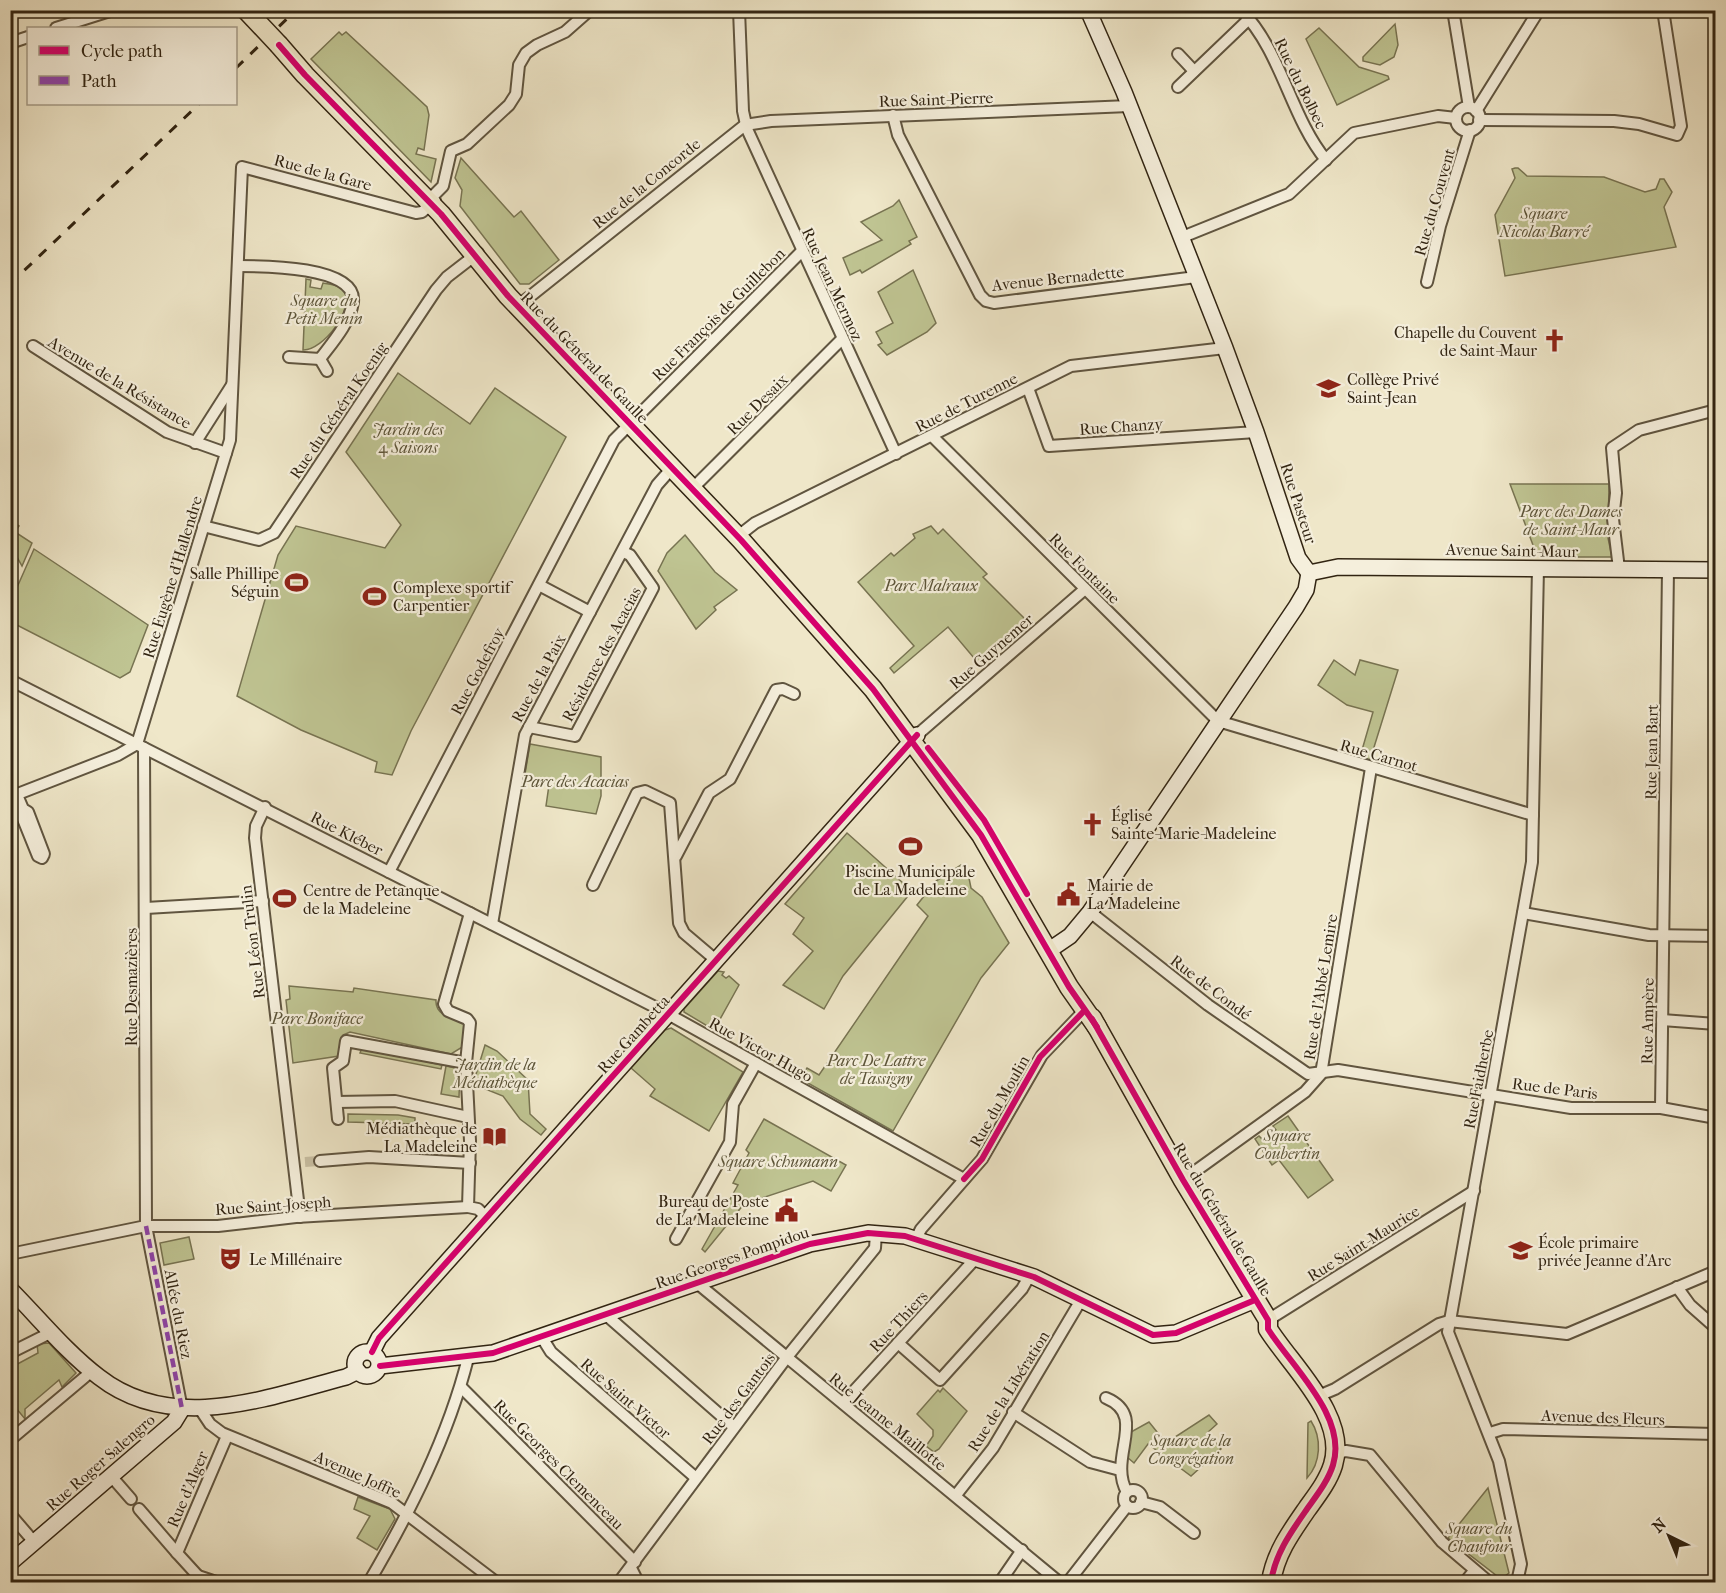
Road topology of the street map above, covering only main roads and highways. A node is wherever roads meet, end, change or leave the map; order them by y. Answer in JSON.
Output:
{"nodes":[{"id":1,"x":246,"y":10,"type":"edge"},
{"id":2,"x":1052,"y":949,"type":"junction"},
{"id":3,"x":1097,"y":1028,"type":"junction"},
{"id":4,"x":1341,"y":1452,"type":"junction"},
{"id":5,"x":1270,"y":1582,"type":"edge"},
{"id":6,"x":1281,"y":1582,"type":"edge"}],
"edges":[{"from":1,"to":2,"type":"main road","name":"Rue du Général de Gaulle","bridge":true},
{"from":2,"to":3,"type":"main road","name":"Rue du Général de Gaulle"},
{"from":2,"to":3,"type":"main road","name":"Rue du Général de Gaulle"},
{"from":3,"to":4,"type":"main road","name":"Rue du Général de Gaulle"},
{"from":4,"to":5,"type":"main road"},
{"from":4,"to":6,"type":"main road","name":"Rue du Général de Gaulle"}]}
